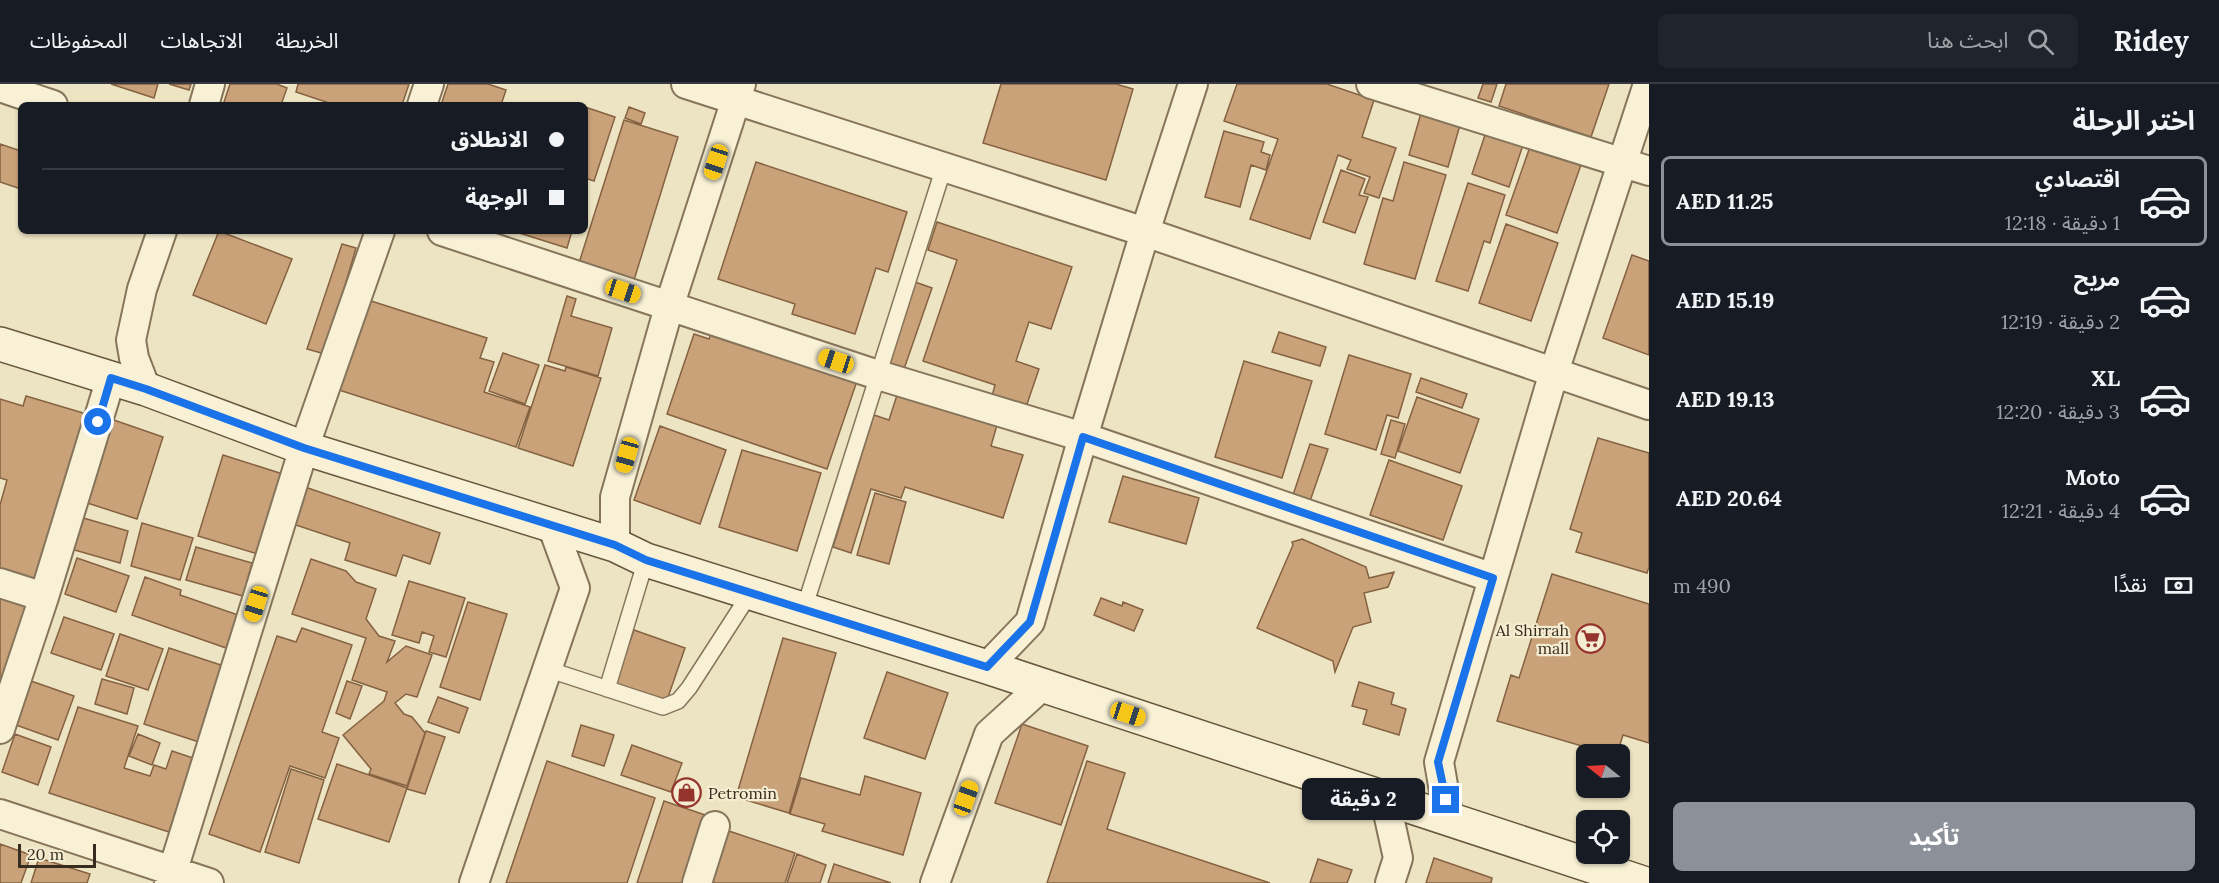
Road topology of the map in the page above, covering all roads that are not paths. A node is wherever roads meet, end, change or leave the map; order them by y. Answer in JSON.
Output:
{"nodes":[{"id":1,"x":210,"y":84,"type":"edge"},
{"id":2,"x":429,"y":84,"type":"edge"},
{"id":3,"x":686,"y":84,"type":"edge"},
{"id":4,"x":1193,"y":84,"type":"edge"},
{"id":5,"x":1371,"y":84,"type":"edge"},
{"id":6,"x":1648,"y":84,"type":"edge"},
{"id":7,"x":0,"y":87,"type":"edge"},
{"id":8,"x":738,"y":92,"type":"edge"},
{"id":9,"x":44,"y":102,"type":"edge"},
{"id":10,"x":205,"y":102,"type":"edge"},
{"id":11,"x":423,"y":102,"type":"edge"},
{"id":12,"x":944,"y":167,"type":"junction"},
{"id":13,"x":1636,"y":167,"type":"edge"},
{"id":14,"x":1144,"y":232,"type":"junction"},
{"id":15,"x":161,"y":234,"type":"edge"},
{"id":16,"x":379,"y":234,"type":"edge"},
{"id":17,"x":451,"y":234,"type":"edge"},
{"id":18,"x":669,"y":307,"type":"junction"},
{"id":19,"x":0,"y":344,"type":"edge"},
{"id":20,"x":1554,"y":372,"type":"junction"},
{"id":21,"x":878,"y":375,"type":"junction"},
{"id":22,"x":111,"y":378,"type":"junction"},
{"id":23,"x":146,"y":389,"type":"junction"},
{"id":24,"x":1649,"y":405,"type":"edge"},
{"id":25,"x":1083,"y":437,"type":"junction"},
{"id":26,"x":304,"y":448,"type":"junction"},
{"id":27,"x":554,"y":528,"type":"junction"},
{"id":28,"x":615,"y":545,"type":"junction"},
{"id":29,"x":646,"y":560,"type":"junction"},
{"id":30,"x":1493,"y":578,"type":"junction"},
{"id":31,"x":0,"y":583,"type":"edge"},
{"id":32,"x":751,"y":592,"type":"junction"},
{"id":33,"x":44,"y":597,"type":"junction"},
{"id":34,"x":804,"y":609,"type":"junction"},
{"id":35,"x":987,"y":667,"type":"junction"},
{"id":36,"x":547,"y":669,"type":"junction"},
{"id":37,"x":1042,"y":686,"type":"junction"},
{"id":38,"x":607,"y":689,"type":"junction"},
{"id":39,"x":0,"y":729,"type":"edge"},
{"id":40,"x":1385,"y":799,"type":"junction"},
{"id":41,"x":0,"y":814,"type":"edge"},
{"id":42,"x":1449,"y":820,"type":"junction"},
{"id":43,"x":715,"y":826,"type":"dead end"},
{"id":44,"x":171,"y":877,"type":"edge"},
{"id":45,"x":209,"y":883,"type":"edge"},
{"id":46,"x":474,"y":883,"type":"edge"},
{"id":47,"x":697,"y":883,"type":"edge"},
{"id":48,"x":935,"y":883,"type":"edge"},
{"id":49,"x":1390,"y":883,"type":"edge"},
{"id":50,"x":1643,"y":883,"type":"edge"}],
"edges":[{"from":1,"to":10,"type":"street"},
{"from":2,"to":11,"type":"street"},
{"from":3,"to":8,"type":"street"},
{"from":4,"to":14,"type":"street"},
{"from":5,"to":13,"type":"street"},
{"from":6,"to":13,"type":"street"},
{"from":7,"to":9,"type":"street"},
{"from":8,"to":12,"type":"street"},
{"from":8,"to":18,"type":"street"},
{"from":12,"to":14,"type":"street"},
{"from":12,"to":21,"type":"lane"},
{"from":13,"to":20,"type":"street"},
{"from":14,"to":20,"type":"street"},
{"from":14,"to":25,"type":"street"},
{"from":15,"to":23,"type":"street"},
{"from":16,"to":26,"type":"street"},
{"from":17,"to":18,"type":"street"},
{"from":18,"to":21,"type":"street"},
{"from":18,"to":28,"type":"street"},
{"from":19,"to":22,"type":"street"},
{"from":20,"to":24,"type":"street"},
{"from":20,"to":30,"type":"street"},
{"from":21,"to":25,"type":"street"},
{"from":21,"to":34,"type":"lane"},
{"from":22,"to":23,"type":"street"},
{"from":22,"to":33,"type":"street"},
{"from":23,"to":26,"type":"street"},
{"from":25,"to":30,"type":"street"},
{"from":25,"to":35,"type":"street"},
{"from":26,"to":27,"type":"street"},
{"from":26,"to":44,"type":"street"},
{"from":27,"to":28,"type":"street"},
{"from":27,"to":36,"type":"street"},
{"from":28,"to":29,"type":"street"},
{"from":29,"to":32,"type":"street"},
{"from":29,"to":38,"type":"lane"},
{"from":30,"to":42,"type":"street"},
{"from":31,"to":33,"type":"street"},
{"from":32,"to":34,"type":"street"},
{"from":32,"to":38,"type":"lane"},
{"from":33,"to":39,"type":"street"},
{"from":34,"to":35,"type":"street"},
{"from":35,"to":37,"type":"street"},
{"from":36,"to":38,"type":"lane"},
{"from":36,"to":46,"type":"street"},
{"from":37,"to":40,"type":"street"},
{"from":37,"to":48,"type":"street"},
{"from":40,"to":42,"type":"street"},
{"from":40,"to":49,"type":"street"},
{"from":41,"to":44,"type":"street"},
{"from":42,"to":50,"type":"street"},
{"from":43,"to":47,"type":"street"},
{"from":44,"to":45,"type":"street"}]}
